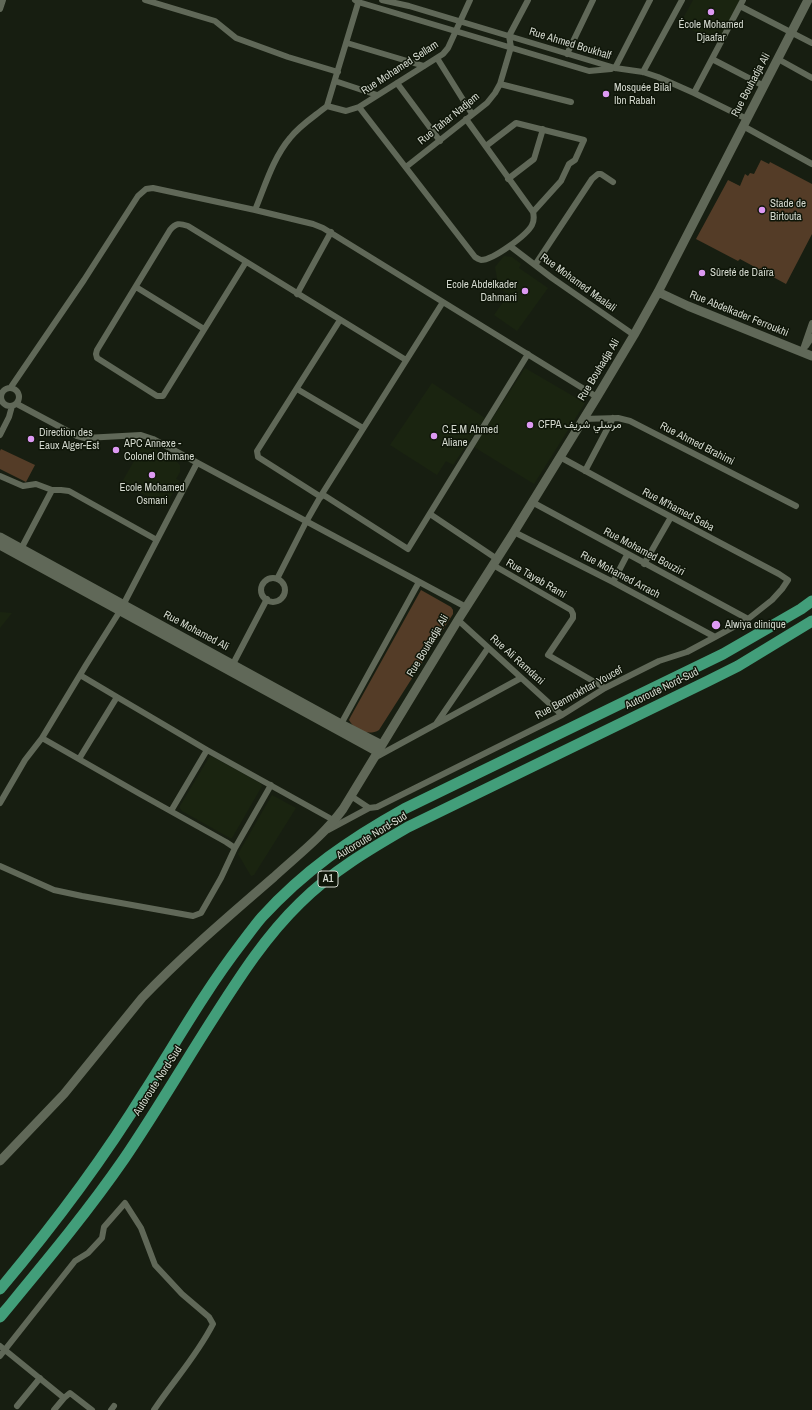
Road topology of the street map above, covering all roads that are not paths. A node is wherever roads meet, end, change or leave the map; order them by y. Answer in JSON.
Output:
{"nodes":[{"id":1,"x":3,"y":0,"type":"edge"},
{"id":2,"x":149,"y":0,"type":"edge"},
{"id":3,"x":382,"y":0,"type":"edge"},
{"id":4,"x":412,"y":0,"type":"edge"},
{"id":5,"x":470,"y":0,"type":"edge"},
{"id":6,"x":528,"y":0,"type":"edge"},
{"id":7,"x":594,"y":0,"type":"edge"},
{"id":8,"x":650,"y":0,"type":"edge"},
{"id":9,"x":682,"y":0,"type":"edge"},
{"id":10,"x":808,"y":0,"type":"edge"},
{"id":11,"x":357,"y":1,"type":"edge"},
{"id":12,"x":741,"y":3,"type":"edge"},
{"id":13,"x":409,"y":6,"type":"junction"},
{"id":14,"x":0,"y":9,"type":"edge"},
{"id":15,"x":459,"y":22,"type":"junction"},
{"id":16,"x":455,"y":31,"type":"junction"},
{"id":17,"x":791,"y":32,"type":"junction"},
{"id":18,"x":509,"y":36,"type":"junction"},
{"id":19,"x":347,"y":43,"type":"junction"},
{"id":20,"x":812,"y":43,"type":"edge"},
{"id":21,"x":510,"y":47,"type":"junction"},
{"id":22,"x":567,"y":54,"type":"junction"},
{"id":23,"x":437,"y":58,"type":"junction"},
{"id":24,"x":712,"y":58,"type":"junction"},
{"id":25,"x":778,"y":59,"type":"junction"},
{"id":26,"x":424,"y":66,"type":"junction"},
{"id":27,"x":615,"y":68,"type":"junction"},
{"id":28,"x":338,"y":72,"type":"junction"},
{"id":29,"x":644,"y":72,"type":"junction"},
{"id":30,"x":812,"y":78,"type":"edge"},
{"id":31,"x":335,"y":81,"type":"junction"},
{"id":32,"x":397,"y":83,"type":"junction"},
{"id":33,"x":500,"y":84,"type":"junction"},
{"id":34,"x":764,"y":86,"type":"junction"},
{"id":35,"x":694,"y":93,"type":"junction"},
{"id":36,"x":377,"y":95,"type":"junction"},
{"id":37,"x":571,"y":102,"type":"dead end"},
{"id":38,"x":327,"y":106,"type":"junction"},
{"id":39,"x":359,"y":107,"type":"junction"},
{"id":40,"x":472,"y":114,"type":"junction"},
{"id":41,"x":466,"y":119,"type":"junction"},
{"id":42,"x":745,"y":122,"type":"junction"},
{"id":43,"x":543,"y":129,"type":"junction"},
{"id":44,"x":440,"y":141,"type":"junction"},
{"id":45,"x":486,"y":146,"type":"junction"},
{"id":46,"x":812,"y":164,"type":"edge"},
{"id":47,"x":406,"y":167,"type":"junction"},
{"id":48,"x":508,"y":179,"type":"junction"},
{"id":49,"x":613,"y":182,"type":"dead end"},
{"id":50,"x":255,"y":210,"type":"junction"},
{"id":51,"x":532,"y":212,"type":"junction"},
{"id":52,"x":331,"y":232,"type":"junction"},
{"id":53,"x":510,"y":246,"type":"junction"},
{"id":54,"x":246,"y":262,"type":"junction"},
{"id":55,"x":535,"y":265,"type":"junction"},
{"id":56,"x":136,"y":287,"type":"junction"},
{"id":57,"x":658,"y":292,"type":"junction"},
{"id":58,"x":298,"y":294,"type":"junction"},
{"id":59,"x":443,"y":302,"type":"junction"},
{"id":60,"x":340,"y":320,"type":"junction"},
{"id":61,"x":812,"y":323,"type":"edge"},
{"id":62,"x":204,"y":329,"type":"junction"},
{"id":63,"x":634,"y":335,"type":"junction"},
{"id":64,"x":812,"y":337,"type":"edge"},
{"id":65,"x":802,"y":352,"type":"junction"},
{"id":66,"x":528,"y":354,"type":"junction"},
{"id":67,"x":812,"y":356,"type":"edge"},
{"id":68,"x":406,"y":360,"type":"junction"},
{"id":69,"x":11,"y":387,"type":"junction"},
{"id":70,"x":297,"y":388,"type":"junction"},
{"id":71,"x":0,"y":393,"type":"edge"},
{"id":72,"x":597,"y":397,"type":"junction"},
{"id":73,"x":14,"y":405,"type":"junction"},
{"id":74,"x":613,"y":418,"type":"junction"},
{"id":75,"x":583,"y":419,"type":"junction"},
{"id":76,"x":363,"y":428,"type":"junction"},
{"id":77,"x":0,"y":435,"type":"edge"},
{"id":78,"x":560,"y":457,"type":"junction"},
{"id":79,"x":197,"y":463,"type":"junction"},
{"id":80,"x":585,"y":471,"type":"junction"},
{"id":81,"x":0,"y":476,"type":"edge"},
{"id":82,"x":52,"y":490,"type":"junction"},
{"id":83,"x":321,"y":495,"type":"junction"},
{"id":84,"x":532,"y":502,"type":"junction"},
{"id":85,"x":796,"y":506,"type":"dead end"},
{"id":86,"x":430,"y":514,"type":"junction"},
{"id":87,"x":671,"y":517,"type":"junction"},
{"id":88,"x":306,"y":522,"type":"junction"},
{"id":89,"x":514,"y":532,"type":"junction"},
{"id":90,"x":0,"y":537,"type":"edge"},
{"id":91,"x":157,"y":540,"type":"junction"},
{"id":92,"x":0,"y":545,"type":"edge"},
{"id":93,"x":21,"y":549,"type":"junction"},
{"id":94,"x":627,"y":555,"type":"junction"},
{"id":95,"x":495,"y":562,"type":"junction"},
{"id":96,"x":644,"y":564,"type":"junction"},
{"id":97,"x":277,"y":579,"type":"junction"},
{"id":98,"x":788,"y":580,"type":"joint"},
{"id":99,"x":418,"y":582,"type":"junction"},
{"id":100,"x":613,"y":582,"type":"junction"},
{"id":101,"x":267,"y":599,"type":"junction"},
{"id":102,"x":812,"y":600,"type":"edge"},
{"id":103,"x":466,"y":607,"type":"junction"},
{"id":104,"x":122,"y":608,"type":"junction"},
{"id":105,"x":748,"y":619,"type":"junction"},
{"id":106,"x":458,"y":620,"type":"junction"},
{"id":107,"x":812,"y":621,"type":"edge"},
{"id":108,"x":715,"y":638,"type":"junction"},
{"id":109,"x":488,"y":648,"type":"junction"},
{"id":110,"x":233,"y":664,"type":"junction"},
{"id":111,"x":80,"y":675,"type":"junction"},
{"id":112,"x":521,"y":678,"type":"junction"},
{"id":113,"x":605,"y":688,"type":"junction"},
{"id":114,"x":117,"y":697,"type":"junction"},
{"id":115,"x":562,"y":715,"type":"junction"},
{"id":116,"x":341,"y":724,"type":"junction"},
{"id":117,"x":435,"y":725,"type":"junction"},
{"id":118,"x":42,"y":738,"type":"junction"},
{"id":119,"x":207,"y":750,"type":"junction"},
{"id":120,"x":377,"y":752,"type":"junction"},
{"id":121,"x":79,"y":759,"type":"junction"},
{"id":122,"x":271,"y":785,"type":"junction"},
{"id":123,"x":351,"y":796,"type":"junction"},
{"id":124,"x":0,"y":803,"type":"edge"},
{"id":125,"x":369,"y":808,"type":"junction"},
{"id":126,"x":171,"y":811,"type":"junction"},
{"id":127,"x":334,"y":821,"type":"junction"},
{"id":128,"x":320,"y":834,"type":"junction"},
{"id":129,"x":235,"y":848,"type":"junction"},
{"id":130,"x":0,"y":866,"type":"edge"},
{"id":131,"x":0,"y":1161,"type":"edge"},
{"id":132,"x":0,"y":1289,"type":"edge"},
{"id":133,"x":0,"y":1317,"type":"edge"},
{"id":134,"x":2,"y":1348,"type":"edge"},
{"id":135,"x":0,"y":1356,"type":"edge"},
{"id":136,"x":40,"y":1378,"type":"junction"},
{"id":137,"x":64,"y":1398,"type":"junction"},
{"id":138,"x":17,"y":1406,"type":"dead end"},
{"id":139,"x":54,"y":1410,"type":"edge"},
{"id":140,"x":92,"y":1410,"type":"edge"},
{"id":141,"x":154,"y":1410,"type":"edge"}],
"edges":[{"from":1,"to":14,"type":"street"},
{"from":2,"to":28,"type":"street"},
{"from":3,"to":13,"type":"street","name":"Rue Ahmed Boukhalf"},
{"from":4,"to":13,"type":"street"},
{"from":5,"to":15,"type":"street","name":"Rue Mohamed Sellam"},
{"from":6,"to":18,"type":"street"},
{"from":7,"to":22,"type":"street"},
{"from":8,"to":27,"type":"street"},
{"from":9,"to":29,"type":"street"},
{"from":10,"to":17,"type":"main road","name":"Rue Bouhadja Ali"},
{"from":11,"to":16,"type":"street"},
{"from":11,"to":19,"type":"street"},
{"from":12,"to":17,"type":"street"},
{"from":12,"to":24,"type":"street"},
{"from":13,"to":15,"type":"street","name":"Rue Ahmed Boukhalf"},
{"from":15,"to":16,"type":"street","name":"Rue Mohamed Sellam"},
{"from":15,"to":18,"type":"street","name":"Rue Ahmed Boukhalf"},
{"from":16,"to":21,"type":"street"},
{"from":16,"to":23,"type":"street","name":"Rue Mohamed Sellam"},
{"from":17,"to":20,"type":"street"},
{"from":17,"to":25,"type":"main road","name":"Rue Bouhadja Ali"},
{"from":18,"to":21,"type":"street","name":"Rue Tahar Nadjem"},
{"from":18,"to":22,"type":"street","name":"Rue Ahmed Boukhalf"},
{"from":19,"to":26,"type":"street"},
{"from":19,"to":28,"type":"street"},
{"from":21,"to":27,"type":"street"},
{"from":21,"to":33,"type":"street","name":"Rue Tahar Nadjem"},
{"from":22,"to":27,"type":"street","name":"Rue Ahmed Boukhalf"},
{"from":23,"to":26,"type":"street","name":"Rue Mohamed Sellam"},
{"from":23,"to":40,"type":"street"},
{"from":24,"to":34,"type":"street"},
{"from":24,"to":35,"type":"street"},
{"from":25,"to":30,"type":"street"},
{"from":25,"to":34,"type":"main road","name":"Rue Bouhadja Ali"},
{"from":26,"to":32,"type":"street","name":"Rue Mohamed Sellam"},
{"from":27,"to":29,"type":"street","name":"Rue Ahmed Boukhalf"},
{"from":28,"to":31,"type":"street"},
{"from":29,"to":35,"type":"street","name":"Rue Ahmed Boukhalf"},
{"from":31,"to":36,"type":"street"},
{"from":31,"to":38,"type":"street"},
{"from":32,"to":36,"type":"street","name":"Rue Mohamed Sellam"},
{"from":32,"to":44,"type":"street"},
{"from":33,"to":37,"type":"street"},
{"from":33,"to":40,"type":"street","name":"Rue Tahar Nadjem"},
{"from":34,"to":42,"type":"main road","name":"Rue Bouhadja Ali"},
{"from":35,"to":42,"type":"street","name":"Rue Ahmed Boukhalf"},
{"from":36,"to":39,"type":"street","name":"Rue Mohamed Sellam"},
{"from":38,"to":39,"type":"street"},
{"from":38,"to":50,"type":"street"},
{"from":39,"to":47,"type":"street"},
{"from":40,"to":41,"type":"street","name":"Rue Tahar Nadjem"},
{"from":41,"to":44,"type":"street","name":"Rue Tahar Nadjem"},
{"from":41,"to":45,"type":"street"},
{"from":42,"to":46,"type":"street","name":"Rue Ahmed Boukhalf"},
{"from":42,"to":57,"type":"main road","name":"Rue Bouhadja Ali"},
{"from":43,"to":45,"type":"street"},
{"from":43,"to":48,"type":"street"},
{"from":43,"to":51,"type":"street"},
{"from":44,"to":47,"type":"street","name":"Rue Tahar Nadjem"},
{"from":45,"to":48,"type":"street"},
{"from":47,"to":53,"type":"street"},
{"from":48,"to":51,"type":"street"},
{"from":49,"to":55,"type":"street"},
{"from":50,"to":52,"type":"street"},
{"from":50,"to":69,"type":"street"},
{"from":51,"to":53,"type":"street"},
{"from":52,"to":58,"type":"street"},
{"from":52,"to":59,"type":"street"},
{"from":53,"to":55,"type":"street","name":"Rue Mohamed Maalali"},
{"from":54,"to":56,"type":"street"},
{"from":54,"to":58,"type":"street"},
{"from":54,"to":62,"type":"street"},
{"from":55,"to":63,"type":"street","name":"Rue Mohamed Maalali"},
{"from":56,"to":62,"type":"street"},
{"from":56,"to":62,"type":"street"},
{"from":57,"to":63,"type":"main road","name":"Rue Bouhadja Ali"},
{"from":57,"to":65,"type":"main road","name":"Rue Abdelkader Ferroukhi"},
{"from":58,"to":60,"type":"street"},
{"from":59,"to":66,"type":"street"},
{"from":59,"to":68,"type":"street"},
{"from":60,"to":68,"type":"street"},
{"from":60,"to":70,"type":"street"},
{"from":61,"to":65,"type":"street"},
{"from":63,"to":72,"type":"main road","name":"Rue Bouhadja Ali"},
{"from":64,"to":65,"type":"street"},
{"from":65,"to":67,"type":"main road","name":"Rue Abdelkader Ferroukhi"},
{"from":66,"to":72,"type":"street"},
{"from":66,"to":86,"type":"street"},
{"from":68,"to":76,"type":"street"},
{"from":69,"to":71,"type":"street"},
{"from":69,"to":73,"type":"street"},
{"from":70,"to":76,"type":"street"},
{"from":70,"to":83,"type":"street"},
{"from":71,"to":73,"type":"street"},
{"from":72,"to":75,"type":"main road","name":"Rue Bouhadja Ali"},
{"from":73,"to":77,"type":"street"},
{"from":73,"to":79,"type":"street"},
{"from":74,"to":75,"type":"street","name":"Rue Ahmed Brahimi"},
{"from":74,"to":80,"type":"street"},
{"from":74,"to":85,"type":"street","name":"Rue Ahmed Brahimi"},
{"from":75,"to":78,"type":"main road","name":"Rue Bouhadja Ali"},
{"from":76,"to":83,"type":"street"},
{"from":78,"to":80,"type":"street","name":"Rue M'hamed Seba"},
{"from":78,"to":84,"type":"main road","name":"Rue Bouhadja Ali"},
{"from":79,"to":88,"type":"street"},
{"from":79,"to":91,"type":"street"},
{"from":80,"to":87,"type":"street","name":"Rue M'hamed Seba"},
{"from":81,"to":82,"type":"street"},
{"from":82,"to":91,"type":"street"},
{"from":82,"to":93,"type":"street"},
{"from":83,"to":86,"type":"street"},
{"from":83,"to":88,"type":"street"},
{"from":84,"to":89,"type":"main road","name":"Rue Bouhadja Ali"},
{"from":84,"to":94,"type":"street","name":"Rue Mohamed Bouziri"},
{"from":86,"to":95,"type":"street"},
{"from":87,"to":96,"type":"street"},
{"from":87,"to":98,"type":"street","name":"Rue M'hamed Seba"},
{"from":88,"to":97,"type":"street"},
{"from":88,"to":99,"type":"street"},
{"from":89,"to":95,"type":"main road","name":"Rue Bouhadja Ali"},
{"from":89,"to":100,"type":"street","name":"Rue Mohamed Arrach"},
{"from":90,"to":93,"type":"main road","name":"Rue Mohamed Ali"},
{"from":91,"to":104,"type":"street"},
{"from":92,"to":104,"type":"main road"},
{"from":93,"to":104,"type":"main road","name":"Rue Mohamed Ali"},
{"from":94,"to":96,"type":"street","name":"Rue Mohamed Bouziri"},
{"from":94,"to":100,"type":"street"},
{"from":95,"to":103,"type":"main road","name":"Rue Bouhadja Ali"},
{"from":95,"to":113,"type":"street","name":"Rue Tayeb Rami"},
{"from":96,"to":105,"type":"street","name":"Rue Mohamed Bouziri"},
{"from":97,"to":101,"type":"street"},
{"from":97,"to":101,"type":"street"},
{"from":98,"to":105,"type":"street","name":"Rue Benmokhtar Youcef"},
{"from":99,"to":103,"type":"street"},
{"from":99,"to":116,"type":"street"},
{"from":100,"to":108,"type":"street","name":"Rue Mohamed Arrach"},
{"from":101,"to":110,"type":"street"},
{"from":102,"to":132,"type":"highway","name":"Autoroute Nord-Sud","number":"A1"},
{"from":103,"to":106,"type":"main road","name":"Rue Bouhadja Ali"},
{"from":104,"to":110,"type":"main road","name":"Rue Mohamed Ali"},
{"from":104,"to":111,"type":"street"},
{"from":104,"to":120,"type":"main road"},
{"from":105,"to":108,"type":"street","name":"Rue Benmokhtar Youcef"},
{"from":106,"to":109,"type":"street","name":"Rue Ali Ramdani"},
{"from":106,"to":120,"type":"main road","name":"Rue Bouhadja Ali"},
{"from":107,"to":133,"type":"highway","name":"Autoroute Nord-Sud","number":"A1"},
{"from":108,"to":113,"type":"street","name":"Rue Benmokhtar Youcef"},
{"from":109,"to":112,"type":"street","name":"Rue Ali Ramdani"},
{"from":109,"to":117,"type":"street"},
{"from":110,"to":116,"type":"main road","name":"Rue Mohamed Ali"},
{"from":111,"to":114,"type":"street"},
{"from":111,"to":118,"type":"street"},
{"from":112,"to":115,"type":"street","name":"Rue Ali Ramdani"},
{"from":112,"to":117,"type":"street"},
{"from":113,"to":115,"type":"street","name":"Rue Benmokhtar Youcef"},
{"from":114,"to":119,"type":"street"},
{"from":114,"to":121,"type":"street"},
{"from":115,"to":125,"type":"street","name":"Rue Benmokhtar Youcef"},
{"from":116,"to":120,"type":"main road","name":"Rue Mohamed Ali"},
{"from":117,"to":120,"type":"street"},
{"from":118,"to":121,"type":"street"},
{"from":118,"to":124,"type":"street"},
{"from":119,"to":122,"type":"street"},
{"from":119,"to":126,"type":"street"},
{"from":120,"to":123,"type":"main road","name":"Rue Bouhadja Ali"},
{"from":121,"to":126,"type":"street"},
{"from":122,"to":127,"type":"street"},
{"from":122,"to":129,"type":"street"},
{"from":123,"to":125,"type":"street"},
{"from":123,"to":127,"type":"main road","name":"Rue Bouhadja Ali"},
{"from":125,"to":128,"type":"street","name":"Rue Benmokhtar Youcef"},
{"from":126,"to":129,"type":"street"},
{"from":127,"to":128,"type":"main road","name":"Rue Bouhadja Ali"},
{"from":128,"to":131,"type":"main road","name":"Rue Bouhadja Ali"},
{"from":129,"to":130,"type":"street"},
{"from":134,"to":135,"type":"street"},
{"from":134,"to":136,"type":"street"},
{"from":134,"to":141,"type":"street"},
{"from":136,"to":137,"type":"street"},
{"from":136,"to":138,"type":"street"},
{"from":137,"to":139,"type":"street"},
{"from":137,"to":140,"type":"street"}]}
